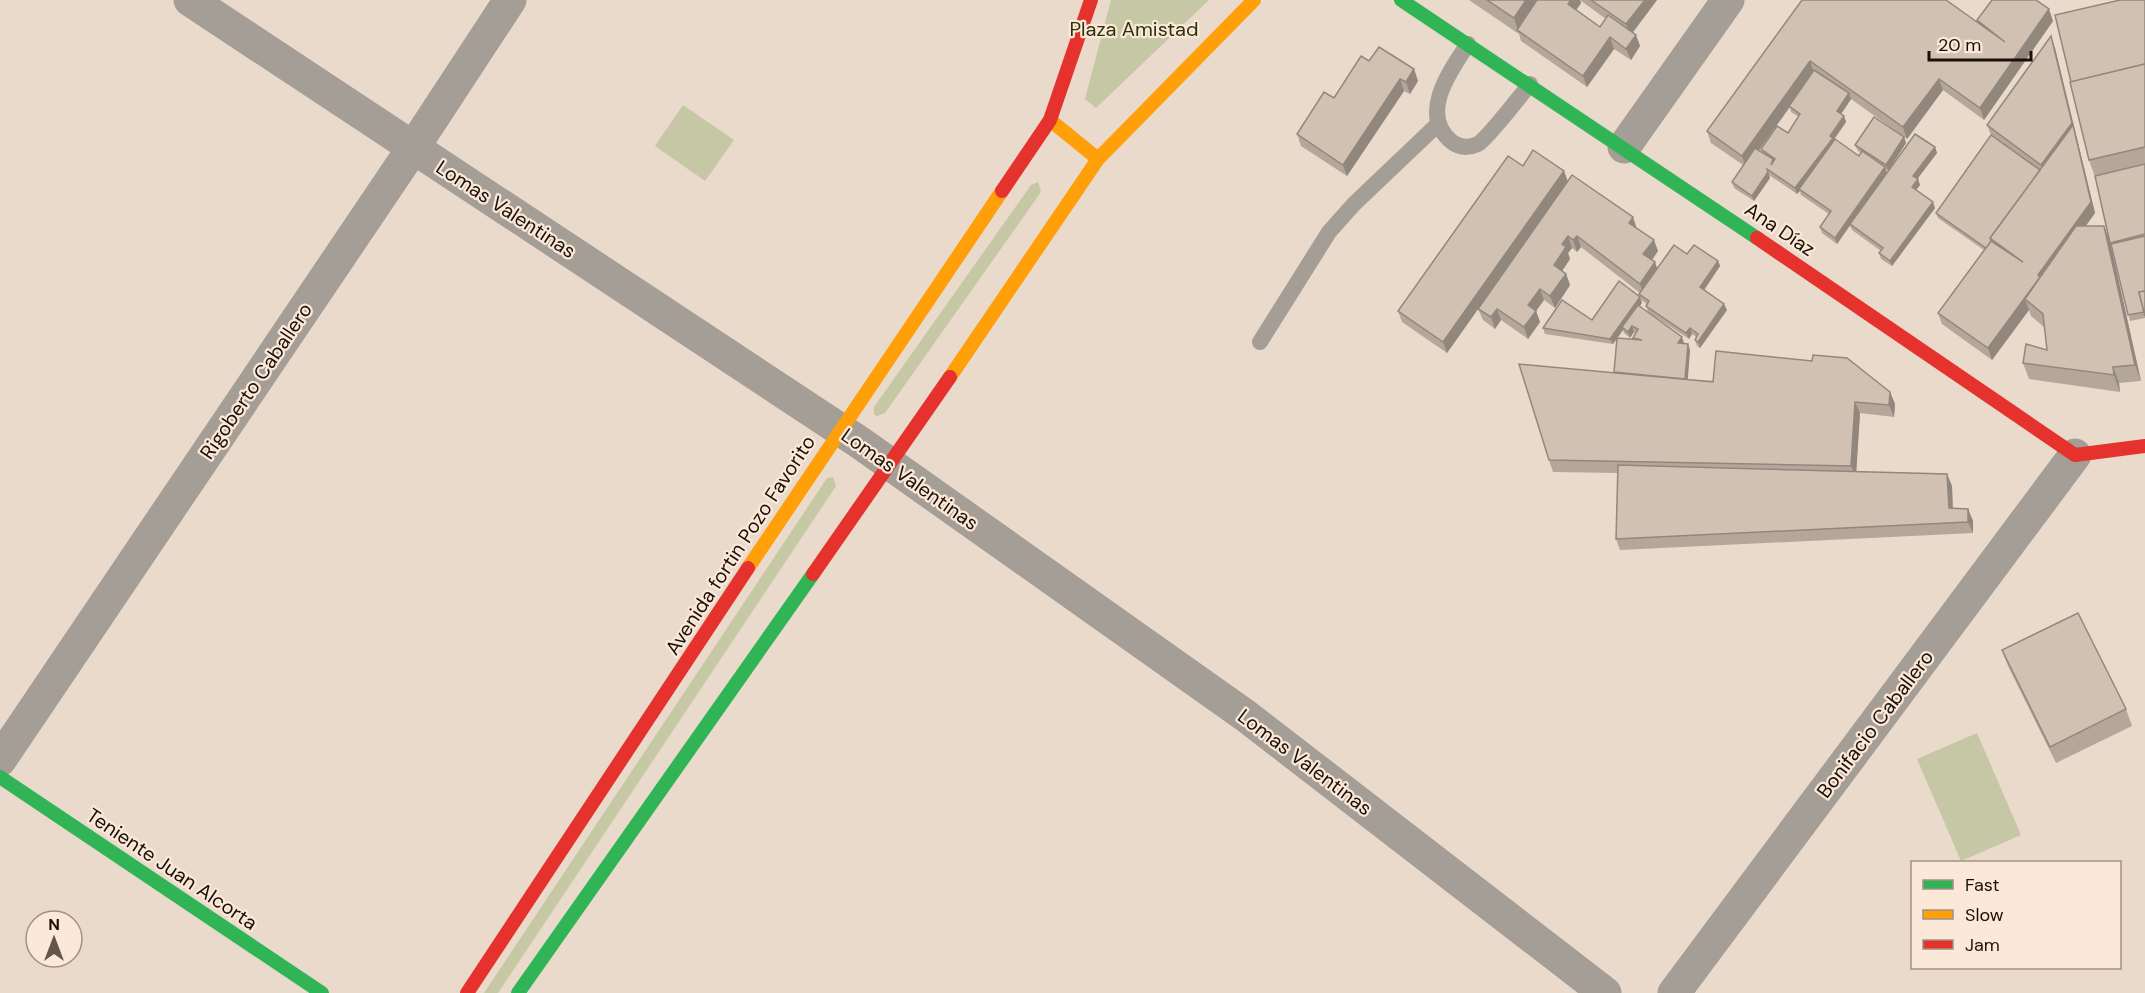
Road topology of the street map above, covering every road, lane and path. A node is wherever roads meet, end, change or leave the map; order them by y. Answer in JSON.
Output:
{"nodes":[{"id":1,"x":190,"y":0,"type":"edge"},
{"id":2,"x":510,"y":0,"type":"edge"},
{"id":3,"x":1091,"y":0,"type":"edge"},
{"id":4,"x":1254,"y":0,"type":"edge"},
{"id":5,"x":1401,"y":0,"type":"edge"},
{"id":6,"x":1728,"y":0,"type":"edge"},
{"id":7,"x":1468,"y":44,"type":"junction"},
{"id":8,"x":1530,"y":84,"type":"junction"},
{"id":9,"x":1050,"y":120,"type":"junction"},
{"id":10,"x":1437,"y":125,"type":"junction"},
{"id":11,"x":1624,"y":147,"type":"junction"},
{"id":12,"x":413,"y":148,"type":"junction"},
{"id":13,"x":1098,"y":159,"type":"junction"},
{"id":14,"x":1260,"y":342,"type":"dead end"},
{"id":15,"x":840,"y":429,"type":"junction"},
{"id":16,"x":2145,"y":446,"type":"edge"},
{"id":17,"x":2075,"y":455,"type":"junction"},
{"id":18,"x":890,"y":465,"type":"junction"},
{"id":19,"x":0,"y":760,"type":"edge"},
{"id":20,"x":0,"y":777,"type":"edge"},
{"id":21,"x":322,"y":993,"type":"edge"},
{"id":22,"x":467,"y":993,"type":"edge"},
{"id":23,"x":518,"y":993,"type":"edge"},
{"id":24,"x":1605,"y":993,"type":"edge"},
{"id":25,"x":1674,"y":993,"type":"edge"}],
"edges":[{"from":1,"to":12,"type":"street","name":"Lomas Valentinas"},
{"from":2,"to":12,"type":"street","name":"Rigoberto Caballero"},
{"from":3,"to":9,"type":"street","name":"Avenida fortin Pozo Favorito"},
{"from":4,"to":13,"type":"street"},
{"from":5,"to":7,"type":"street","name":"Ana Díaz"},
{"from":6,"to":11,"type":"street"},
{"from":7,"to":8,"type":"street","name":"Ana Díaz"},
{"from":7,"to":10,"type":"lane"},
{"from":8,"to":10,"type":"lane"},
{"from":8,"to":11,"type":"street","name":"Ana Díaz"},
{"from":9,"to":13,"type":"street"},
{"from":9,"to":15,"type":"street","name":"Avenida fortin Pozo Favorito"},
{"from":10,"to":14,"type":"lane"},
{"from":11,"to":17,"type":"street","name":"Ana Díaz"},
{"from":12,"to":15,"type":"street","name":"Lomas Valentinas"},
{"from":12,"to":19,"type":"street","name":"Rigoberto Caballero"},
{"from":13,"to":18,"type":"street"},
{"from":15,"to":18,"type":"street","name":"Lomas Valentinas"},
{"from":15,"to":22,"type":"street","name":"Avenida fortin Pozo Favorito"},
{"from":16,"to":17,"type":"street"},
{"from":17,"to":25,"type":"street","name":"Bonifacio Caballero"},
{"from":18,"to":23,"type":"street"},
{"from":18,"to":24,"type":"street","name":"Lomas Valentinas"},
{"from":20,"to":21,"type":"street","name":"Teniente Juan Alcorta"}]}
